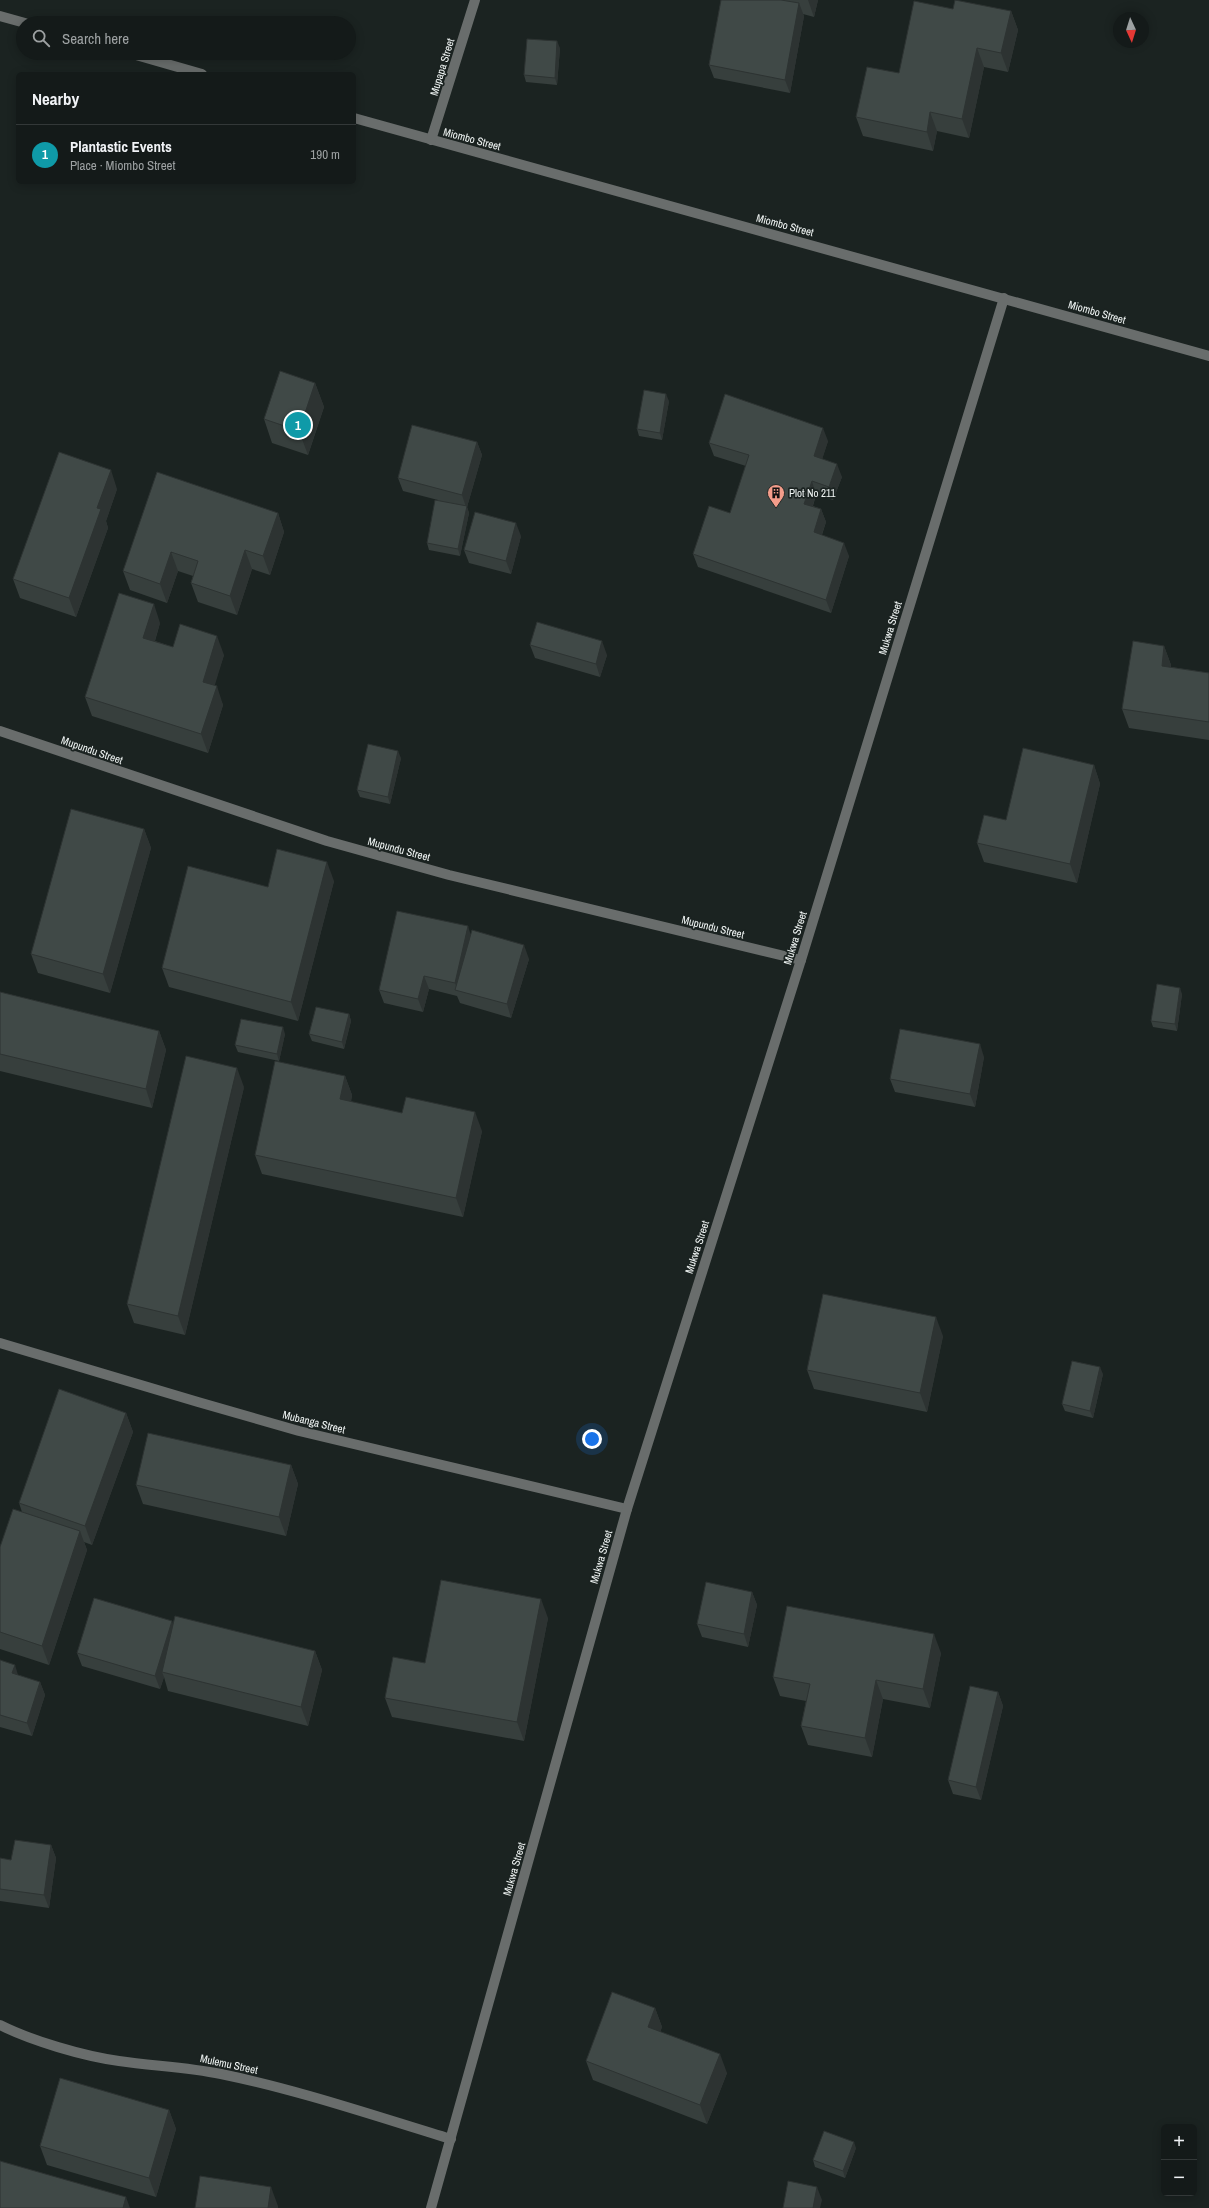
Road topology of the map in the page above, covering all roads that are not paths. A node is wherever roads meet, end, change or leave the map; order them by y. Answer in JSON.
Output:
{"nodes":[{"id":1,"x":475,"y":0,"type":"edge"},
{"id":2,"x":0,"y":16,"type":"edge"},
{"id":3,"x":16,"y":20,"type":"edge"},
{"id":4,"x":153,"y":60,"type":"edge"},
{"id":5,"x":195,"y":72,"type":"edge"},
{"id":6,"x":356,"y":119,"type":"edge"},
{"id":7,"x":431,"y":140,"type":"junction"},
{"id":8,"x":1004,"y":298,"type":"junction"},
{"id":9,"x":1209,"y":356,"type":"edge"},
{"id":10,"x":0,"y":732,"type":"edge"},
{"id":11,"x":801,"y":960,"type":"junction"},
{"id":12,"x":0,"y":1342,"type":"edge"},
{"id":13,"x":627,"y":1509,"type":"junction"},
{"id":14,"x":0,"y":2025,"type":"edge"},
{"id":15,"x":451,"y":2139,"type":"junction"},
{"id":16,"x":431,"y":2208,"type":"edge"}],
"edges":[{"from":1,"to":7,"type":"street","name":"Mupapa Street"},
{"from":2,"to":3,"type":"street"},
{"from":4,"to":5,"type":"street"},
{"from":6,"to":7,"type":"street","name":"Miombo Street"},
{"from":7,"to":8,"type":"street","name":"Miombo Street"},
{"from":8,"to":9,"type":"street","name":"Miombo Street"},
{"from":8,"to":11,"type":"street","name":"Mukwa Street"},
{"from":10,"to":11,"type":"street","name":"Mupundu Street"},
{"from":11,"to":13,"type":"street","name":"Mukwa Street"},
{"from":12,"to":13,"type":"street","name":"Mubanga Street"},
{"from":13,"to":15,"type":"street","name":"Mukwa Street"},
{"from":14,"to":15,"type":"street","name":"Mulemu Street"},
{"from":15,"to":16,"type":"street","name":"Mukwa Street"}]}
